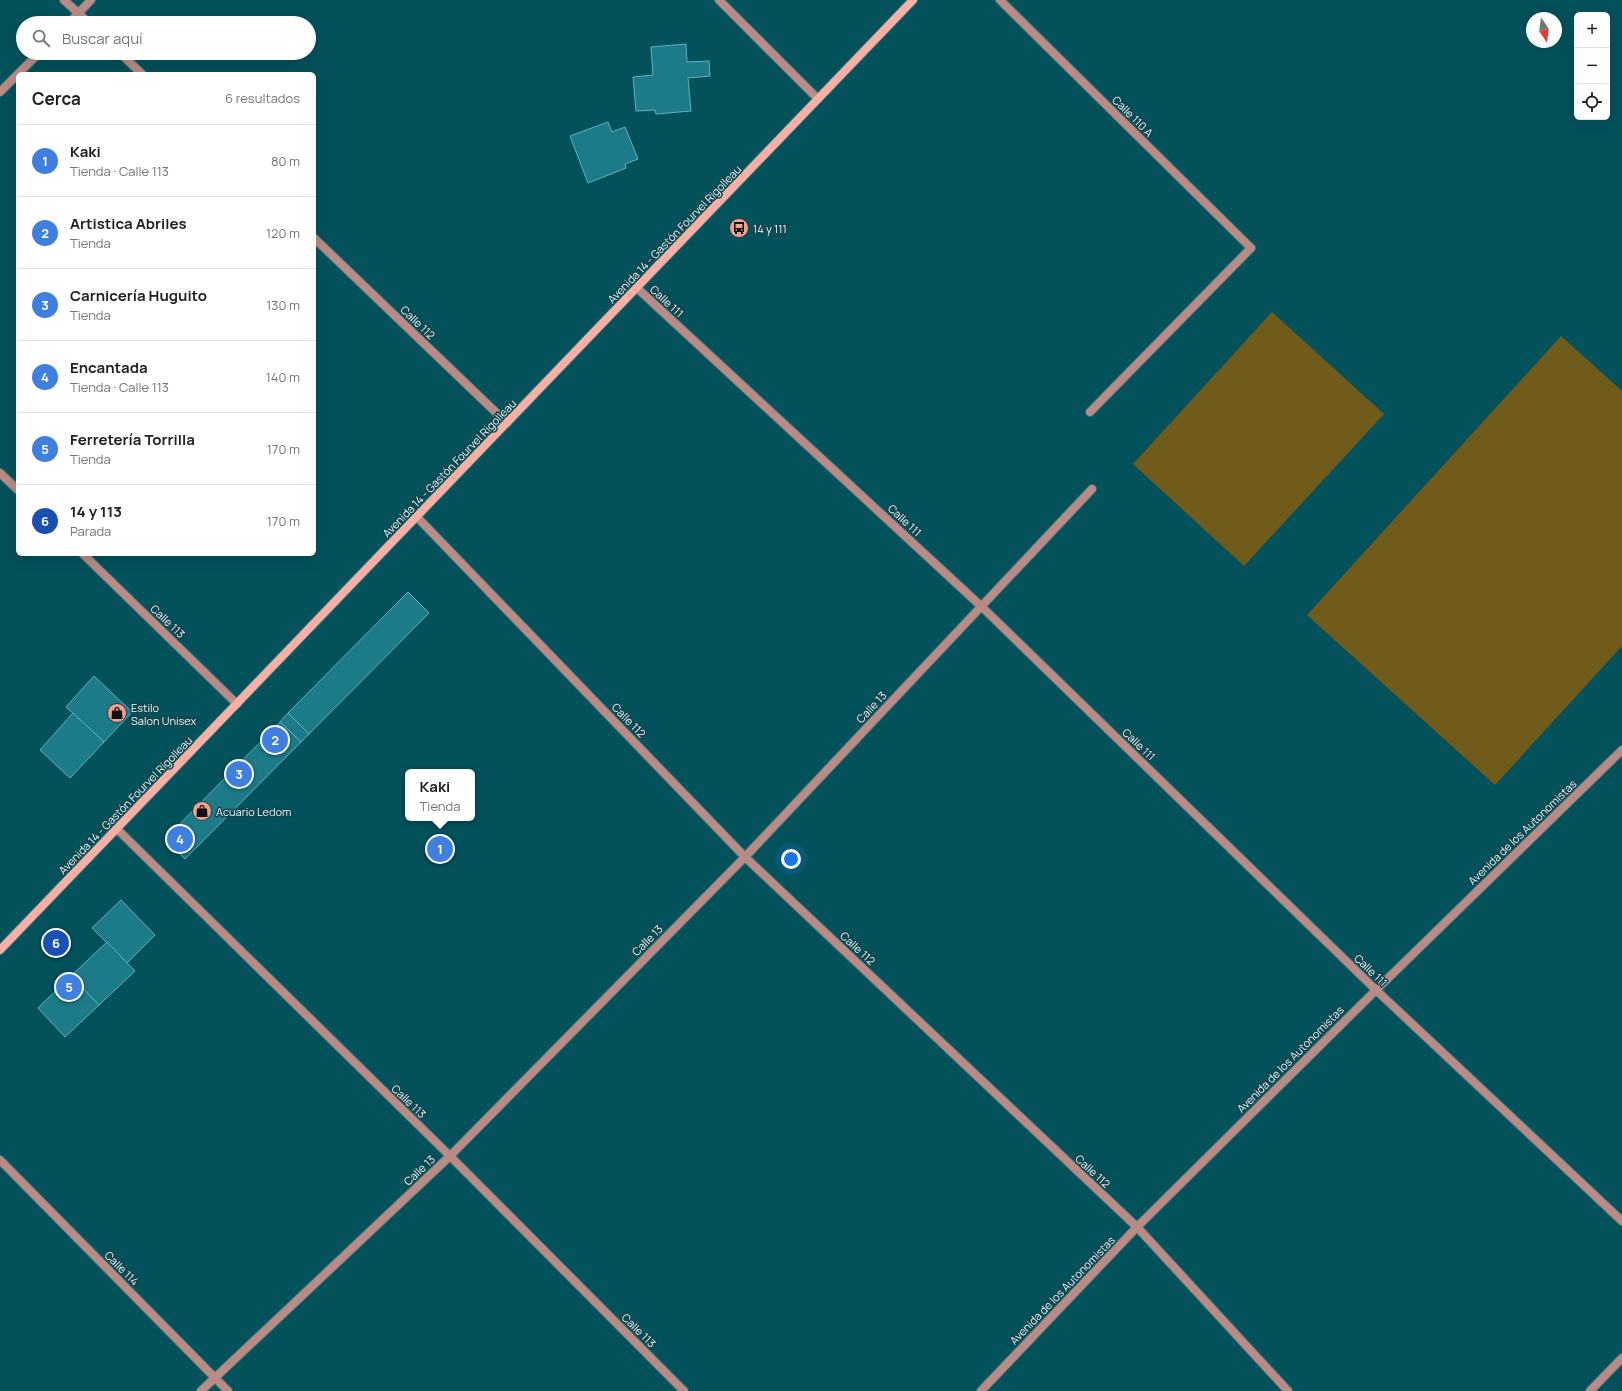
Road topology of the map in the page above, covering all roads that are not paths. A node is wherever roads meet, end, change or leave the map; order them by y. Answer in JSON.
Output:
{"nodes":[{"id":1,"x":64,"y":0,"type":"edge"},
{"id":2,"x":91,"y":0,"type":"edge"},
{"id":3,"x":719,"y":0,"type":"edge"},
{"id":4,"x":914,"y":0,"type":"edge"},
{"id":5,"x":1000,"y":0,"type":"edge"},
{"id":6,"x":78,"y":13,"type":"junction"},
{"id":7,"x":75,"y":16,"type":"edge"},
{"id":8,"x":81,"y":16,"type":"edge"},
{"id":9,"x":32,"y":60,"type":"edge"},
{"id":10,"x":127,"y":60,"type":"edge"},
{"id":11,"x":20,"y":72,"type":"edge"},
{"id":12,"x":140,"y":72,"type":"edge"},
{"id":13,"x":16,"y":76,"type":"edge"},
{"id":14,"x":0,"y":92,"type":"edge"},
{"id":15,"x":818,"y":99,"type":"junction"},
{"id":16,"x":316,"y":240,"type":"edge"},
{"id":17,"x":637,"y":288,"type":"junction"},
{"id":18,"x":1090,"y":412,"type":"dead end"},
{"id":19,"x":507,"y":422,"type":"junction"},
{"id":20,"x":0,"y":473,"type":"edge"},
{"id":21,"x":16,"y":488,"type":"edge"},
{"id":22,"x":1092,"y":489,"type":"dead end"},
{"id":23,"x":417,"y":517,"type":"junction"},
{"id":24,"x":85,"y":556,"type":"edge"},
{"id":25,"x":982,"y":607,"type":"junction"},
{"id":26,"x":237,"y":704,"type":"junction"},
{"id":27,"x":1622,"y":750,"type":"edge"},
{"id":28,"x":117,"y":829,"type":"junction"},
{"id":29,"x":745,"y":857,"type":"junction"},
{"id":30,"x":0,"y":950,"type":"edge"},
{"id":31,"x":1376,"y":990,"type":"junction"},
{"id":32,"x":450,"y":1156,"type":"junction"},
{"id":33,"x":0,"y":1160,"type":"edge"},
{"id":34,"x":1622,"y":1221,"type":"edge"},
{"id":35,"x":1137,"y":1228,"type":"junction"},
{"id":36,"x":1622,"y":1358,"type":"edge"},
{"id":37,"x":214,"y":1377,"type":"junction"},
{"id":38,"x":201,"y":1391,"type":"edge"},
{"id":39,"x":228,"y":1391,"type":"edge"},
{"id":40,"x":684,"y":1391,"type":"edge"},
{"id":41,"x":981,"y":1391,"type":"edge"},
{"id":42,"x":1288,"y":1391,"type":"edge"},
{"id":43,"x":1590,"y":1391,"type":"edge"}],
"edges":[{"from":1,"to":6,"type":"street"},
{"from":2,"to":6,"type":"street"},
{"from":3,"to":15,"type":"street"},
{"from":4,"to":15,"type":"main road","name":"Avenida 14 - Gastón Fourvel Rigolleau"},
{"from":5,"to":18,"type":"street","name":"Calle 110 A"},
{"from":6,"to":7,"type":"street"},
{"from":6,"to":8,"type":"street"},
{"from":9,"to":11,"type":"street"},
{"from":10,"to":12,"type":"street"},
{"from":13,"to":14,"type":"street"},
{"from":15,"to":17,"type":"main road","name":"Avenida 14 - Gastón Fourvel Rigolleau"},
{"from":16,"to":19,"type":"street","name":"Calle 112"},
{"from":17,"to":19,"type":"main road","name":"Avenida 14 - Gastón Fourvel Rigolleau"},
{"from":17,"to":25,"type":"street","name":"Calle 111"},
{"from":19,"to":23,"type":"main road","name":"Avenida 14 - Gastón Fourvel Rigolleau"},
{"from":20,"to":21,"type":"street"},
{"from":22,"to":25,"type":"street","name":"Calle 13"},
{"from":23,"to":26,"type":"main road","name":"Avenida 14 - Gastón Fourvel Rigolleau"},
{"from":23,"to":29,"type":"street","name":"Calle 112"},
{"from":24,"to":26,"type":"street","name":"Calle 113"},
{"from":25,"to":29,"type":"street","name":"Calle 13"},
{"from":25,"to":31,"type":"street","name":"Calle 111"},
{"from":26,"to":28,"type":"main road","name":"Avenida 14 - Gastón Fourvel Rigolleau"},
{"from":27,"to":31,"type":"street","name":"Avenida de los Autonomistas"},
{"from":28,"to":30,"type":"main road","name":"Avenida 14 - Gastón Fourvel Rigolleau"},
{"from":28,"to":32,"type":"street","name":"Calle 113"},
{"from":29,"to":32,"type":"street","name":"Calle 13"},
{"from":29,"to":35,"type":"street","name":"Calle 112"},
{"from":31,"to":34,"type":"street","name":"Calle 111"},
{"from":31,"to":35,"type":"street","name":"Avenida de los Autonomistas"},
{"from":32,"to":37,"type":"street","name":"Calle 13"},
{"from":32,"to":40,"type":"street","name":"Calle 113"},
{"from":33,"to":37,"type":"street","name":"Calle 114"},
{"from":35,"to":41,"type":"street","name":"Avenida de los Autonomistas"},
{"from":35,"to":42,"type":"street","name":"Calle 112"},
{"from":36,"to":43,"type":"street"},
{"from":37,"to":38,"type":"street","name":"Calle 13"},
{"from":37,"to":39,"type":"street","name":"Calle 114"}]}
